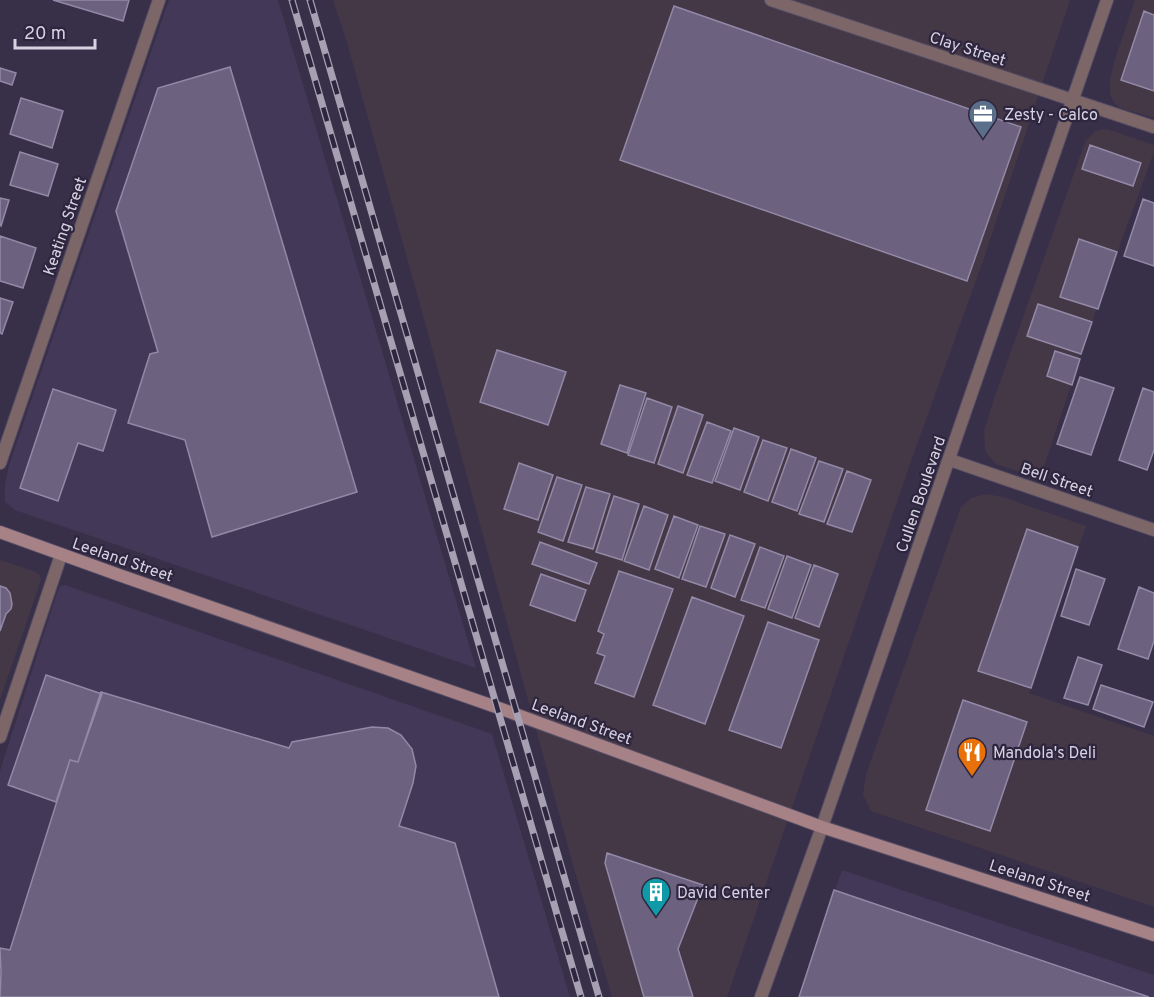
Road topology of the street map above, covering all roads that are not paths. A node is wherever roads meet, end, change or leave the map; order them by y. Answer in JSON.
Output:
{"nodes":[{"id":1,"x":159,"y":0,"type":"edge"},
{"id":2,"x":771,"y":0,"type":"edge"},
{"id":3,"x":1107,"y":0,"type":"edge"},
{"id":4,"x":1073,"y":99,"type":"junction"},
{"id":5,"x":1154,"y":127,"type":"edge"},
{"id":6,"x":950,"y":460,"type":"junction"},
{"id":7,"x":0,"y":463,"type":"edge"},
{"id":8,"x":1154,"y":530,"type":"edge"},
{"id":9,"x":0,"y":532,"type":"edge"},
{"id":10,"x":61,"y":555,"type":"junction"},
{"id":11,"x":0,"y":737,"type":"edge"},
{"id":12,"x":822,"y":827,"type":"junction"},
{"id":13,"x":1154,"y":935,"type":"edge"},
{"id":14,"x":761,"y":997,"type":"edge"}],
"edges":[{"from":1,"to":7,"type":"street","name":"Keating Street"},
{"from":2,"to":4,"type":"street","name":"Clay Street"},
{"from":3,"to":4,"type":"street","name":"Cullen Boulevard"},
{"from":4,"to":5,"type":"street","name":"Clay Street"},
{"from":4,"to":6,"type":"street","name":"Cullen Boulevard"},
{"from":6,"to":8,"type":"street","name":"Bell Street"},
{"from":6,"to":12,"type":"street","name":"Cullen Boulevard"},
{"from":9,"to":10,"type":"main road","name":"Leeland Street"},
{"from":10,"to":11,"type":"street"},
{"from":10,"to":12,"type":"main road","name":"Leeland Street"},
{"from":12,"to":13,"type":"main road","name":"Leeland Street"},
{"from":12,"to":14,"type":"street","name":"Cullen Boulevard"}]}
